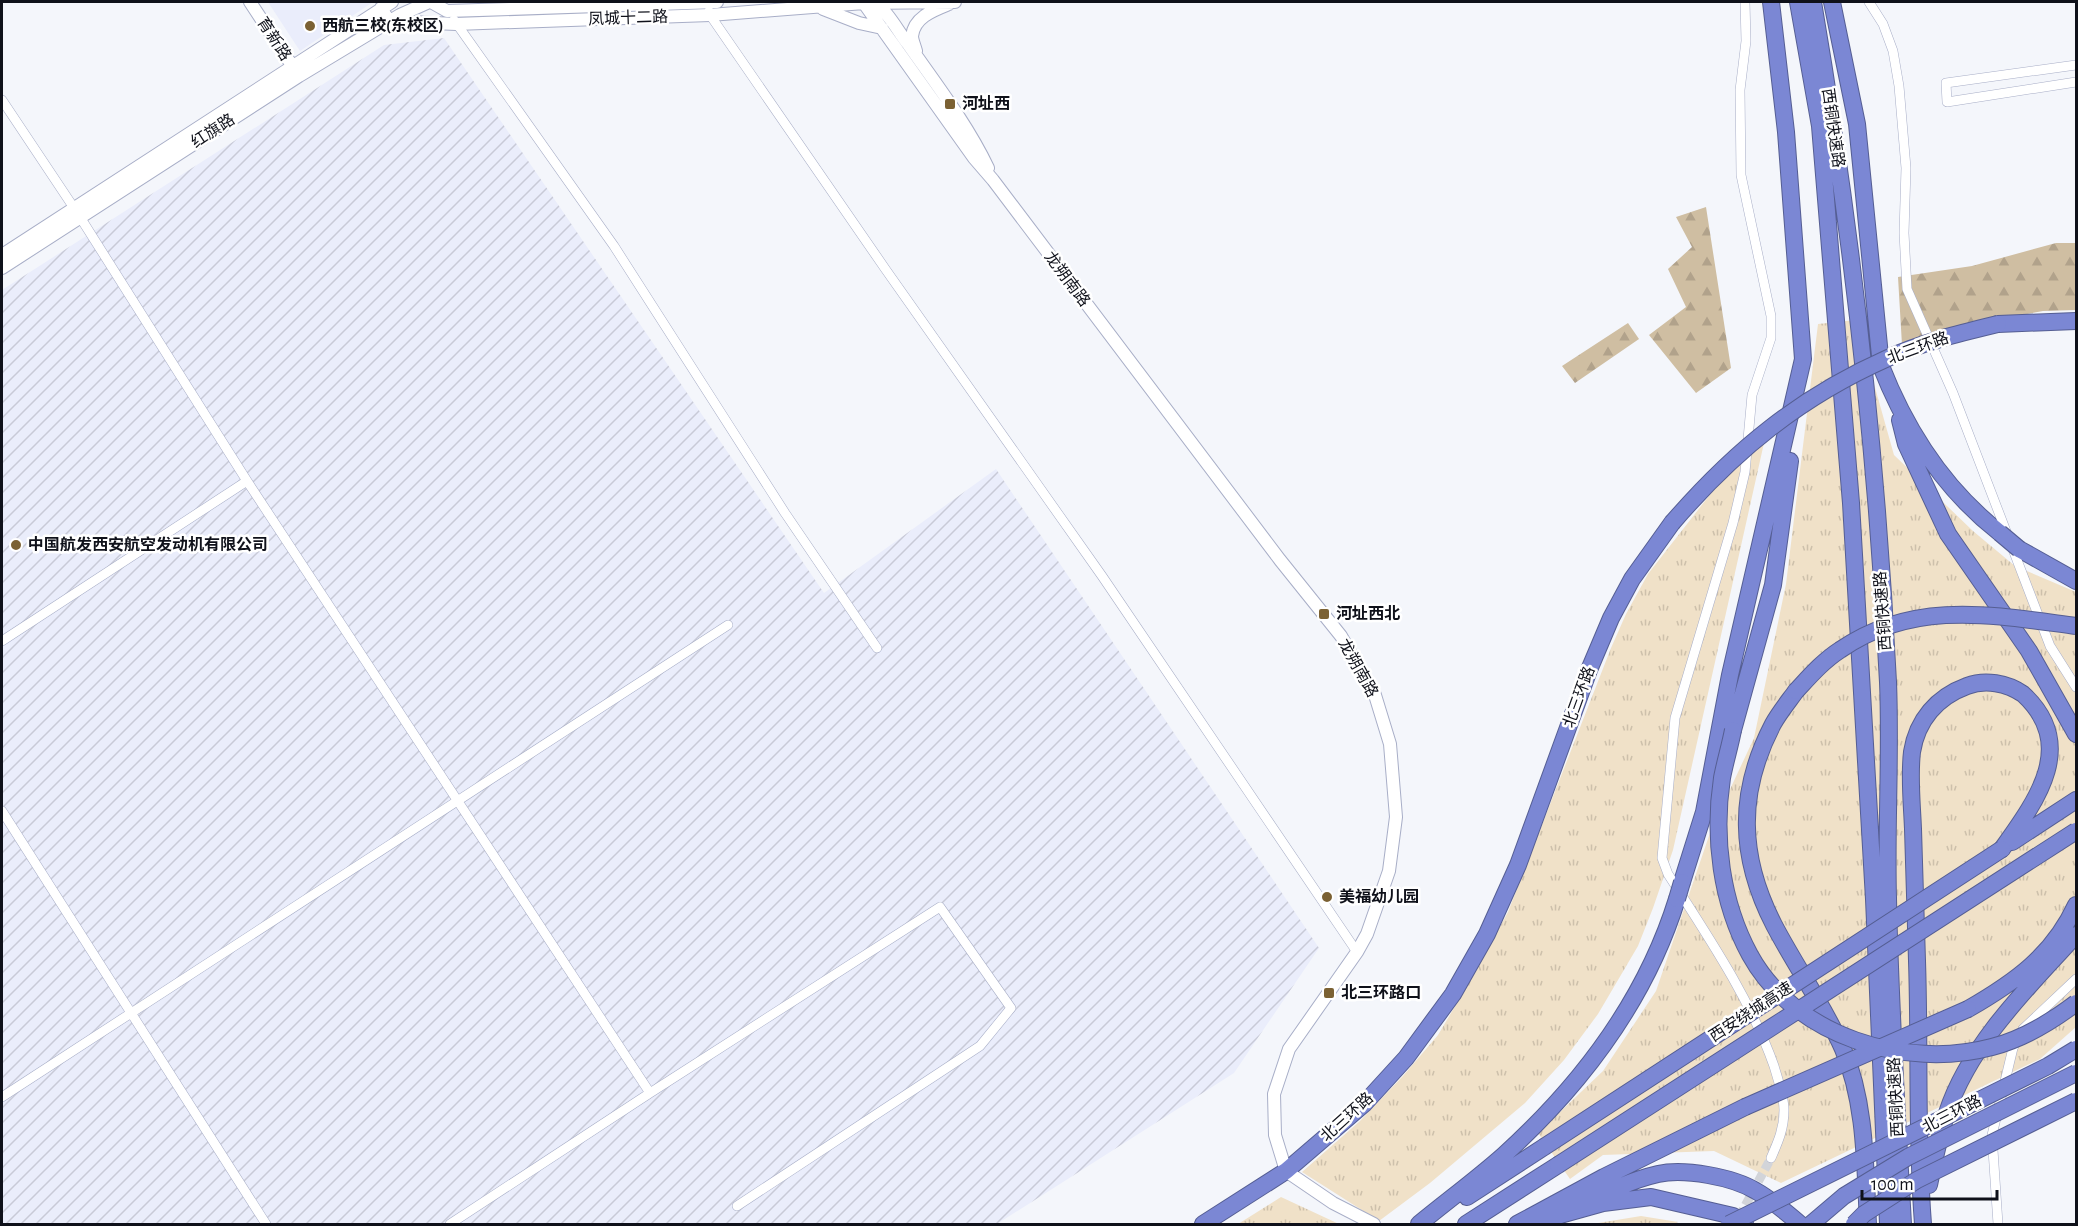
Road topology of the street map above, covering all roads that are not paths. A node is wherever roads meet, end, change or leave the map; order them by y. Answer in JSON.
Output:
{"nodes":[{"id":1,"x":250,"y":2,"type":"edge"},
{"id":2,"x":430,"y":2,"type":"edge"},
{"id":3,"x":707,"y":2,"type":"edge"},
{"id":4,"x":717,"y":2,"type":"edge"},
{"id":5,"x":869,"y":2,"type":"edge"},
{"id":6,"x":955,"y":2,"type":"edge"},
{"id":7,"x":1745,"y":2,"type":"edge"},
{"id":8,"x":1771,"y":2,"type":"edge"},
{"id":9,"x":1798,"y":2,"type":"edge"},
{"id":10,"x":1813,"y":2,"type":"edge"},
{"id":11,"x":1832,"y":2,"type":"edge"},
{"id":12,"x":1869,"y":2,"type":"edge"},
{"id":13,"x":386,"y":5,"type":"edge"},
{"id":14,"x":819,"y":7,"type":"junction"},
{"id":15,"x":447,"y":11,"type":"junction"},
{"id":16,"x":710,"y":15,"type":"junction"},
{"id":17,"x":389,"y":21,"type":"junction"},
{"id":18,"x":456,"y":24,"type":"junction"},
{"id":19,"x":882,"y":28,"type":"junction"},
{"id":20,"x":917,"y":58,"type":"junction"},
{"id":21,"x":2076,"y":65,"type":"edge"},
{"id":22,"x":296,"y":71,"type":"junction"},
{"id":23,"x":2076,"y":82,"type":"edge"},
{"id":24,"x":2,"y":100,"type":"edge"},
{"id":25,"x":993,"y":180,"type":"junction"},
{"id":26,"x":77,"y":213,"type":"junction"},
{"id":27,"x":2,"y":255,"type":"edge"},
{"id":28,"x":2,"y":268,"type":"edge"},
{"id":29,"x":2076,"y":321,"type":"edge"},
{"id":30,"x":1803,"y":359,"type":"junction"},
{"id":31,"x":1895,"y":401,"type":"junction"},
{"id":32,"x":248,"y":481,"type":"junction"},
{"id":33,"x":2076,"y":580,"type":"edge"},
{"id":34,"x":728,"y":625,"type":"dead end"},
{"id":35,"x":2076,"y":626,"type":"edge"},
{"id":36,"x":2,"y":641,"type":"edge"},
{"id":37,"x":878,"y":648,"type":"dead end"},
{"id":38,"x":2076,"y":687,"type":"edge"},
{"id":39,"x":2076,"y":734,"type":"edge"},
{"id":40,"x":2076,"y":800,"type":"edge"},
{"id":41,"x":457,"y":801,"type":"junction"},
{"id":42,"x":2,"y":811,"type":"edge"},
{"id":43,"x":2076,"y":831,"type":"edge"},
{"id":44,"x":2002,"y":849,"type":"junction"},
{"id":45,"x":2076,"y":905,"type":"edge"},
{"id":46,"x":2076,"y":935,"type":"edge"},
{"id":47,"x":1357,"y":952,"type":"junction"},
{"id":48,"x":2076,"y":979,"type":"edge"},
{"id":49,"x":2076,"y":1003,"type":"edge"},
{"id":50,"x":131,"y":1013,"type":"junction"},
{"id":51,"x":2076,"y":1049,"type":"edge"},
{"id":52,"x":2076,"y":1073,"type":"edge"},
{"id":53,"x":650,"y":1093,"type":"junction"},
{"id":54,"x":2,"y":1097,"type":"edge"},
{"id":55,"x":2076,"y":1101,"type":"edge"},
{"id":56,"x":1771,"y":1158,"type":"tunnel mouth"},
{"id":57,"x":1286,"y":1171,"type":"junction"},
{"id":58,"x":737,"y":1206,"type":"dead end"},
{"id":59,"x":1560,"y":1215,"type":"junction"},
{"id":60,"x":1922,"y":1221,"type":"edge"},
{"id":61,"x":266,"y":1224,"type":"edge"},
{"id":62,"x":450,"y":1224,"type":"edge"},
{"id":63,"x":1203,"y":1224,"type":"edge"},
{"id":64,"x":1374,"y":1224,"type":"edge"},
{"id":65,"x":1419,"y":1224,"type":"edge"},
{"id":66,"x":1425,"y":1224,"type":"edge"},
{"id":67,"x":1467,"y":1224,"type":"edge"},
{"id":68,"x":1517,"y":1224,"type":"edge"},
{"id":69,"x":1542,"y":1224,"type":"edge"},
{"id":70,"x":1730,"y":1224,"type":"edge"},
{"id":71,"x":1745,"y":1224,"type":"edge"},
{"id":72,"x":1800,"y":1224,"type":"edge"},
{"id":73,"x":1811,"y":1224,"type":"edge"},
{"id":74,"x":1854,"y":1224,"type":"edge"},
{"id":75,"x":1868,"y":1224,"type":"edge"},
{"id":76,"x":1888,"y":1224,"type":"edge"},
{"id":77,"x":1903,"y":1224,"type":"edge"},
{"id":78,"x":1998,"y":1224,"type":"edge"}],
"edges":[{"from":1,"to":22,"type":"street","name":"育新路"},
{"from":2,"to":15,"type":"street"},
{"from":2,"to":17,"type":"street","name":"红旗路"},
{"from":3,"to":4,"type":"street","name":"凤城十二路"},
{"from":3,"to":15,"type":"street","name":"凤城十二路"},
{"from":3,"to":16,"type":"street"},
{"from":5,"to":6,"type":"street","name":"凤城十二路"},
{"from":5,"to":14,"type":"street","name":"凤城十二路"},
{"from":5,"to":19,"type":"street","name":"龙朔南路"},
{"from":5,"to":20,"type":"street","name":"龙朔南路"},
{"from":6,"to":20,"type":"street"},
{"from":7,"to":56,"type":"street"},
{"from":8,"to":30,"type":"highway"},
{"from":9,"to":76,"type":"highway","name":"西铜快速路"},
{"from":10,"to":77,"type":"highway","name":"西铜快速路"},
{"from":11,"to":31,"type":"highway"},
{"from":12,"to":38,"type":"street"},
{"from":13,"to":17,"type":"street"},
{"from":13,"to":22,"type":"street","name":"红旗路"},
{"from":14,"to":16,"type":"street","name":"凤城十二路"},
{"from":14,"to":19,"type":"street"},
{"from":15,"to":18,"type":"street"},
{"from":16,"to":18,"type":"street","name":"凤城十二路"},
{"from":16,"to":47,"type":"street"},
{"from":17,"to":18,"type":"street","name":"凤城十二路"},
{"from":17,"to":22,"type":"street","name":"红旗路"},
{"from":18,"to":37,"type":"street"},
{"from":19,"to":25,"type":"street","name":"龙朔南路"},
{"from":20,"to":25,"type":"street","name":"龙朔南路"},
{"from":21,"to":23,"type":"street"},
{"from":22,"to":26,"type":"street","name":"红旗路"},
{"from":24,"to":26,"type":"street"},
{"from":25,"to":47,"type":"street","name":"龙朔南路"},
{"from":26,"to":27,"type":"street","name":"红旗路"},
{"from":26,"to":28,"type":"street","name":"红旗路"},
{"from":26,"to":32,"type":"street"},
{"from":29,"to":57,"type":"highway","name":"北三环路","bridge":true},
{"from":30,"to":49,"type":"highway","bridge":true},
{"from":30,"to":65,"type":"highway","bridge":true},
{"from":31,"to":33,"type":"highway","bridge":true},
{"from":31,"to":39,"type":"highway"},
{"from":32,"to":36,"type":"street"},
{"from":32,"to":41,"type":"street"},
{"from":34,"to":41,"type":"street"},
{"from":35,"to":75,"type":"highway","bridge":true},
{"from":40,"to":44,"type":"highway","name":"西安绕城高速"},
{"from":41,"to":50,"type":"street"},
{"from":41,"to":53,"type":"street"},
{"from":42,"to":50,"type":"street"},
{"from":43,"to":67,"type":"highway","name":"西安绕城高速","bridge":true},
{"from":44,"to":60,"type":"highway"},
{"from":44,"to":66,"type":"highway","name":"西安绕城高速","bridge":true},
{"from":45,"to":68,"type":"highway","bridge":true},
{"from":46,"to":60,"type":"highway"},
{"from":47,"to":57,"type":"street","name":"龙朔南路"},
{"from":48,"to":78,"type":"street"},
{"from":50,"to":54,"type":"street"},
{"from":50,"to":61,"type":"street"},
{"from":51,"to":70,"type":"highway","name":"北三环路","bridge":true},
{"from":52,"to":73,"type":"highway","bridge":true},
{"from":53,"to":58,"type":"street"},
{"from":53,"to":62,"type":"street"},
{"from":55,"to":74,"type":"highway","bridge":true},
{"from":57,"to":63,"type":"highway","name":"北三环路"},
{"from":57,"to":64,"type":"street"},
{"from":59,"to":69,"type":"highway"},
{"from":59,"to":71,"type":"highway"},
{"from":59,"to":72,"type":"highway"}]}
